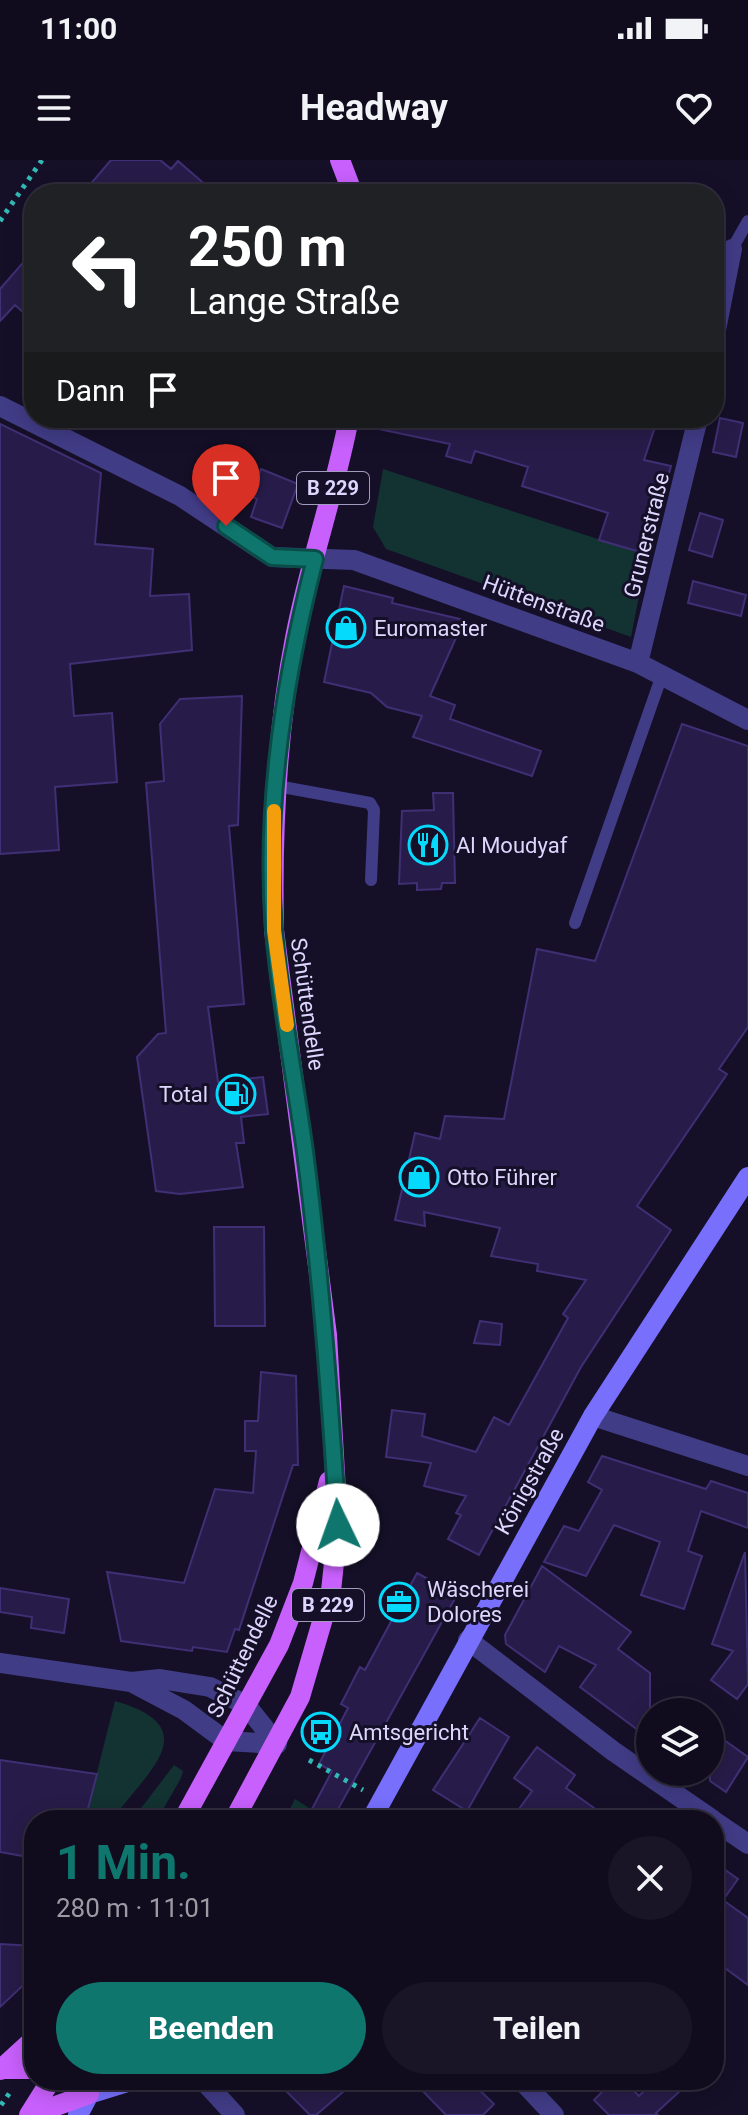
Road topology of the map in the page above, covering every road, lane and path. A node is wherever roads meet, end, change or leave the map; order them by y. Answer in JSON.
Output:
{"nodes":[{"id":1,"x":42,"y":160,"type":"edge"},
{"id":2,"x":340,"y":160,"type":"edge"},
{"id":3,"x":25,"y":184,"type":"edge"},
{"id":4,"x":349,"y":184,"type":"edge"},
{"id":5,"x":24,"y":186,"type":"edge"},
{"id":6,"x":0,"y":221,"type":"edge"},
{"id":7,"x":748,"y":221,"type":"edge"},
{"id":8,"x":732,"y":249,"type":"joint"},
{"id":9,"x":724,"y":289,"type":"edge"},
{"id":10,"x":0,"y":406,"type":"edge"},
{"id":11,"x":24,"y":418,"type":"edge"},
{"id":12,"x":44,"y":428,"type":"edge"},
{"id":13,"x":347,"y":428,"type":"edge"},
{"id":14,"x":696,"y":428,"type":"edge"},
{"id":15,"x":315,"y":559,"type":"junction"},
{"id":16,"x":638,"y":663,"type":"junction"},
{"id":17,"x":662,"y":675,"type":"junction"},
{"id":18,"x":748,"y":720,"type":"edge"},
{"id":19,"x":277,"y":786,"type":"junction"},
{"id":20,"x":371,"y":880,"type":"dead end"},
{"id":21,"x":575,"y":923,"type":"dead end"},
{"id":22,"x":748,"y":1177,"type":"edge"},
{"id":23,"x":593,"y":1416,"type":"junction"},
{"id":24,"x":334,"y":1458,"type":"junction"},
{"id":25,"x":748,"y":1466,"type":"edge"},
{"id":26,"x":468,"y":1640,"type":"junction"},
{"id":27,"x":0,"y":1663,"type":"edge"},
{"id":28,"x":131,"y":1682,"type":"junction"},
{"id":29,"x":246,"y":1705,"type":"junction"},
{"id":30,"x":226,"y":1741,"type":"junction"},
{"id":31,"x":277,"y":1744,"type":"junction"},
{"id":32,"x":309,"y":1760,"type":"dead end"},
{"id":33,"x":352,"y":1784,"type":"dead end"},
{"id":34,"x":188,"y":1810,"type":"edge"},
{"id":35,"x":240,"y":1810,"type":"edge"},
{"id":36,"x":376,"y":1810,"type":"edge"},
{"id":37,"x":699,"y":1810,"type":"edge"},
{"id":38,"x":724,"y":1827,"type":"edge"},
{"id":39,"x":748,"y":1844,"type":"edge"},
{"id":40,"x":24,"y":2049,"type":"edge"},
{"id":41,"x":24,"y":2069,"type":"edge"},
{"id":42,"x":2,"y":2070,"type":"edge"},
{"id":43,"x":45,"y":2090,"type":"edge"},
{"id":44,"x":86,"y":2090,"type":"edge"},
{"id":45,"x":91,"y":2090,"type":"edge"},
{"id":46,"x":212,"y":2090,"type":"edge"},
{"id":47,"x":530,"y":2090,"type":"edge"},
{"id":48,"x":11,"y":2091,"type":"dead end"},
{"id":49,"x":1,"y":2105,"type":"edge"},
{"id":50,"x":30,"y":2115,"type":"edge"},
{"id":51,"x":78,"y":2115,"type":"edge"},
{"id":52,"x":235,"y":2115,"type":"edge"},
{"id":53,"x":554,"y":2115,"type":"edge"}],
"edges":[{"from":1,"to":3,"type":"path"},
{"from":2,"to":4,"type":"main road"},
{"from":5,"to":6,"type":"path"},
{"from":7,"to":8,"type":"lane"},
{"from":8,"to":9,"type":"street"},
{"from":10,"to":11,"type":"street","name":"Hüttenstraße"},
{"from":12,"to":15,"type":"street","name":"Hüttenstraße"},
{"from":13,"to":15,"type":"main road","name":"Schüttendelle","number":"B 229"},
{"from":14,"to":16,"type":"street","name":"Grunerstraße"},
{"from":15,"to":16,"type":"street","name":"Hüttenstraße"},
{"from":15,"to":19,"type":"main road","name":"Schüttendelle","number":"B 229"},
{"from":16,"to":17,"type":"street","name":"Hüttenstraße"},
{"from":17,"to":18,"type":"street","name":"Hüttenstraße"},
{"from":17,"to":21,"type":"lane"},
{"from":19,"to":20,"type":"lane"},
{"from":19,"to":24,"type":"main road","name":"Schüttendelle","number":"B 229"},
{"from":22,"to":23,"type":"main road","name":"Königstraße"},
{"from":23,"to":25,"type":"street"},
{"from":23,"to":26,"type":"main road","name":"Königstraße"},
{"from":24,"to":29,"type":"main road","name":"Schüttendelle","number":"B 229"},
{"from":24,"to":31,"type":"main road","name":"Schüttendelle","number":"B 229"},
{"from":26,"to":36,"type":"main road","name":"Königstraße"},
{"from":26,"to":37,"type":"street"},
{"from":27,"to":28,"type":"street"},
{"from":28,"to":29,"type":"street"},
{"from":28,"to":30,"type":"street"},
{"from":29,"to":30,"type":"main road","name":"Schüttendelle","number":"B 229"},
{"from":29,"to":31,"type":"street"},
{"from":30,"to":31,"type":"street"},
{"from":30,"to":34,"type":"main road","name":"Schüttendelle","number":"B 229"},
{"from":31,"to":35,"type":"main road","name":"Schüttendelle","number":"B 229"},
{"from":32,"to":33,"type":"path"},
{"from":38,"to":39,"type":"street"},
{"from":40,"to":42,"type":"main road"},
{"from":41,"to":42,"type":"main road"},
{"from":43,"to":50,"type":"main road"},
{"from":44,"to":50,"type":"main road"},
{"from":45,"to":51,"type":"main road"},
{"from":46,"to":52,"type":"street"},
{"from":47,"to":53,"type":"street"},
{"from":48,"to":49,"type":"path"}]}
